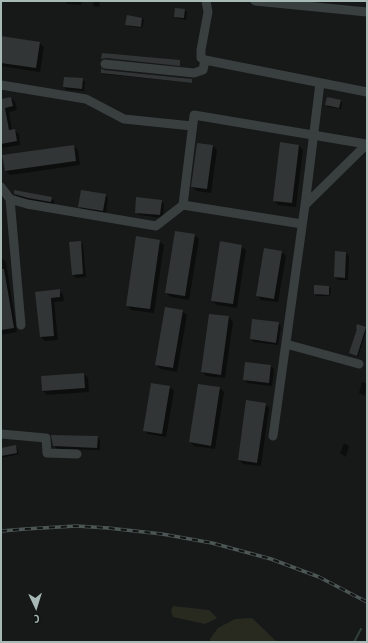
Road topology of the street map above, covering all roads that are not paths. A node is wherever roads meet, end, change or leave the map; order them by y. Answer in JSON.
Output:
{"nodes":[{"id":1,"x":206,"y":1,"type":"edge"},
{"id":2,"x":255,"y":1,"type":"edge"},
{"id":3,"x":367,"y":12,"type":"edge"},
{"id":4,"x":205,"y":60,"type":"junction"},
{"id":5,"x":105,"y":64,"type":"dead end"},
{"id":6,"x":320,"y":83,"type":"junction"},
{"id":7,"x":1,"y":85,"type":"edge"},
{"id":8,"x":367,"y":92,"type":"edge"},
{"id":9,"x":192,"y":126,"type":"junction"},
{"id":10,"x":314,"y":136,"type":"junction"},
{"id":11,"x":367,"y":144,"type":"edge"},
{"id":12,"x":1,"y":187,"type":"edge"},
{"id":13,"x":10,"y":199,"type":"junction"},
{"id":14,"x":183,"y":205,"type":"junction"},
{"id":15,"x":305,"y":205,"type":"junction"},
{"id":16,"x":302,"y":224,"type":"junction"},
{"id":17,"x":21,"y":325,"type":"dead end"},
{"id":18,"x":286,"y":344,"type":"junction"},
{"id":19,"x":359,"y":364,"type":"dead end"},
{"id":20,"x":1,"y":434,"type":"edge"},
{"id":21,"x":273,"y":436,"type":"dead end"},
{"id":22,"x":77,"y":454,"type":"dead end"}],
"edges":[{"from":1,"to":4,"type":"street"},
{"from":2,"to":3,"type":"street"},
{"from":4,"to":5,"type":"street"},
{"from":4,"to":6,"type":"street"},
{"from":6,"to":8,"type":"street"},
{"from":6,"to":10,"type":"street"},
{"from":7,"to":9,"type":"street"},
{"from":9,"to":10,"type":"street"},
{"from":9,"to":14,"type":"street"},
{"from":10,"to":11,"type":"street"},
{"from":10,"to":15,"type":"street"},
{"from":11,"to":15,"type":"street"},
{"from":12,"to":13,"type":"street"},
{"from":13,"to":14,"type":"street"},
{"from":13,"to":17,"type":"street"},
{"from":14,"to":16,"type":"street"},
{"from":15,"to":16,"type":"street"},
{"from":16,"to":18,"type":"street"},
{"from":18,"to":19,"type":"street"},
{"from":18,"to":21,"type":"street"},
{"from":20,"to":22,"type":"street"}]}
